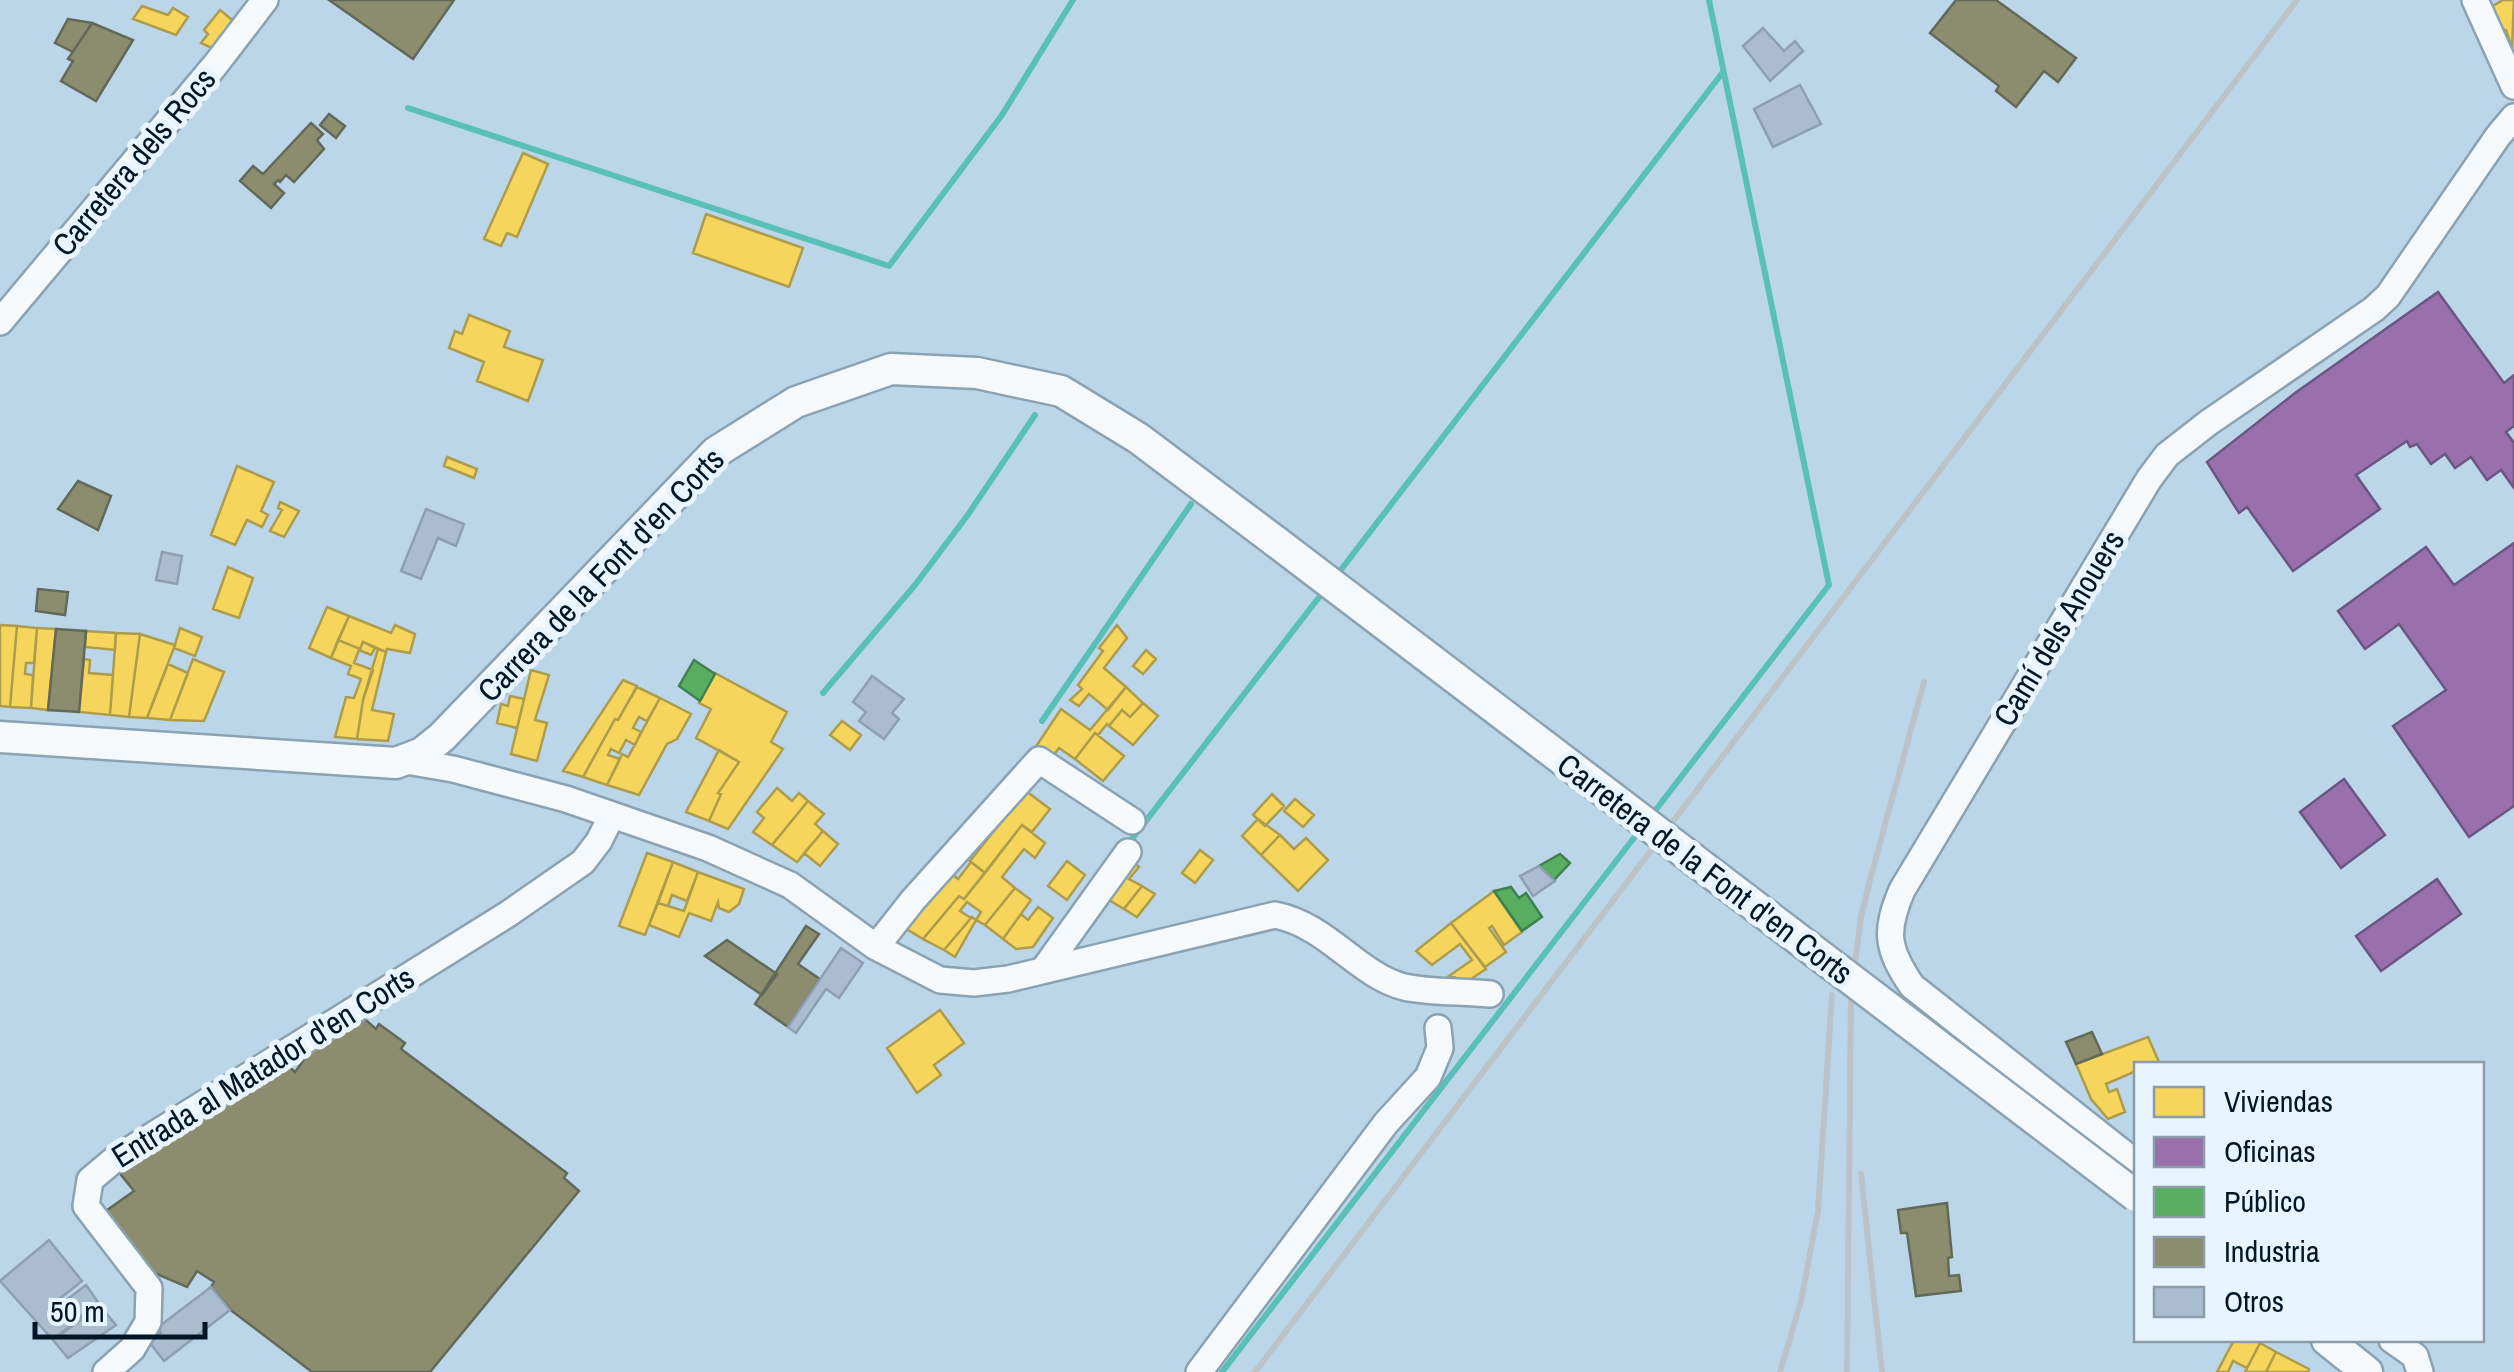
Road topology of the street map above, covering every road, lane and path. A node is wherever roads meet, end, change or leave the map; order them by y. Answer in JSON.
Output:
{"nodes":[{"id":1,"x":265,"y":0,"type":"edge"},
{"id":2,"x":2475,"y":0,"type":"edge"},
{"id":3,"x":2514,"y":86,"type":"edge"},
{"id":4,"x":2514,"y":117,"type":"edge"},
{"id":5,"x":0,"y":322,"type":"edge"},
{"id":6,"x":1275,"y":540,"type":"joint"},
{"id":7,"x":0,"y":737,"type":"edge"},
{"id":8,"x":406,"y":761,"type":"junction"},
{"id":9,"x":612,"y":815,"type":"junction"},
{"id":10,"x":1132,"y":821,"type":"dead end"},
{"id":11,"x":1128,"y":852,"type":"dead end"},
{"id":12,"x":876,"y":947,"type":"junction"},
{"id":13,"x":1044,"y":969,"type":"junction"},
{"id":14,"x":1490,"y":994,"type":"dead end"},
{"id":15,"x":1438,"y":1028,"type":"dead end"},
{"id":16,"x":2134,"y":1161,"type":"edge"},
{"id":17,"x":2134,"y":1194,"type":"edge"},
{"id":18,"x":2330,"y":1342,"type":"edge"},
{"id":19,"x":2395,"y":1342,"type":"edge"},
{"id":20,"x":106,"y":1372,"type":"edge"},
{"id":21,"x":1198,"y":1372,"type":"edge"},
{"id":22,"x":2367,"y":1372,"type":"edge"},
{"id":23,"x":2420,"y":1372,"type":"edge"}],
"edges":[{"from":1,"to":5,"type":"street","name":"Carretera dels Rocs"},
{"from":2,"to":3,"type":"street"},
{"from":4,"to":16,"type":"street","name":"Camí dels Anouers"},
{"from":6,"to":8,"type":"street","name":"Carrera de la Font d'en Corts"},
{"from":6,"to":17,"type":"street","name":"Carretera de la Font d'en Corts","bridge":true},
{"from":7,"to":8,"type":"street"},
{"from":8,"to":9,"type":"street"},
{"from":9,"to":12,"type":"street"},
{"from":9,"to":20,"type":"street","name":"Entrada al Matador d'en Corts"},
{"from":10,"to":12,"type":"street"},
{"from":11,"to":13,"type":"street"},
{"from":12,"to":13,"type":"street"},
{"from":13,"to":14,"type":"street"},
{"from":15,"to":21,"type":"street"},
{"from":18,"to":22,"type":"street"},
{"from":19,"to":23,"type":"street"}]}
